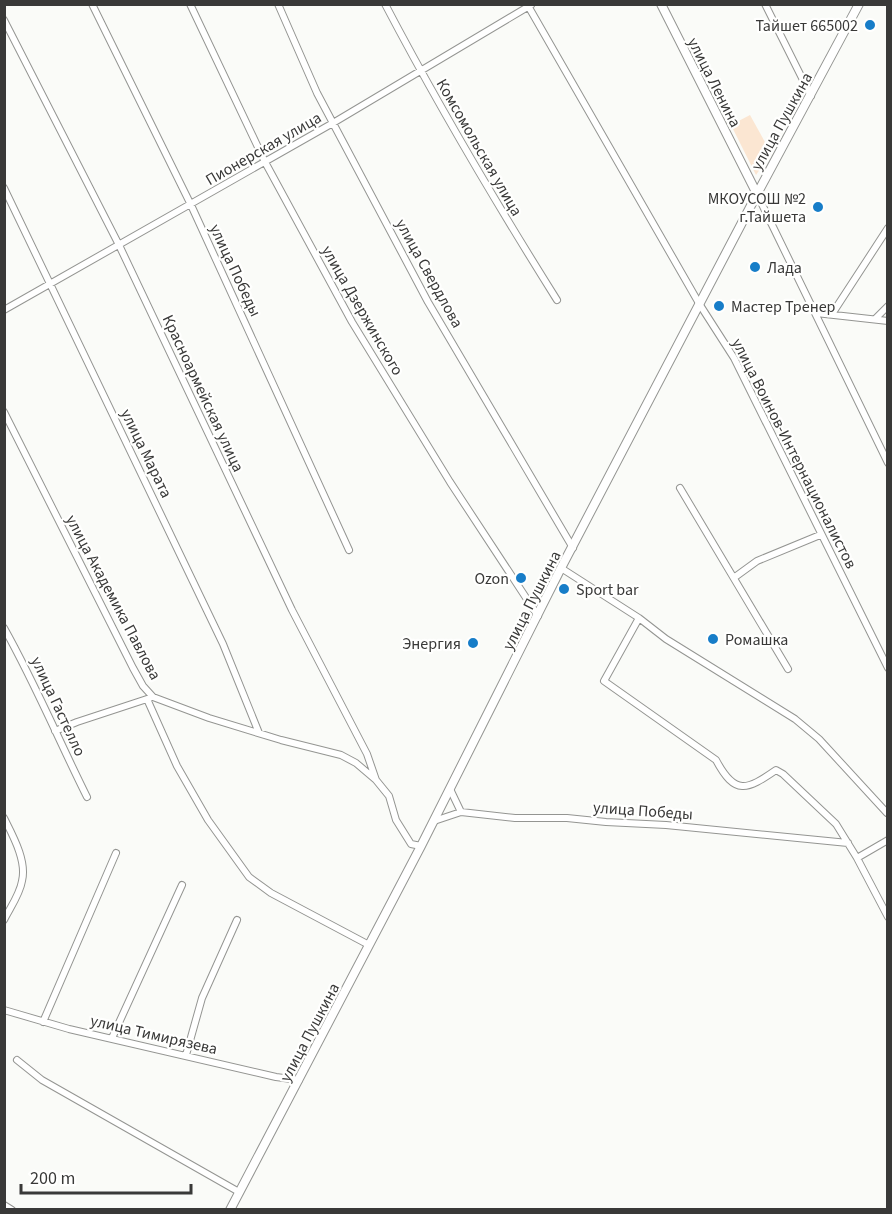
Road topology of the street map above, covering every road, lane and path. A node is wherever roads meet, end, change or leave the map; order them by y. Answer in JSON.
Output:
{"nodes":[{"id":1,"x":92,"y":4,"type":"edge"},
{"id":2,"x":190,"y":4,"type":"edge"},
{"id":3,"x":278,"y":4,"type":"edge"},
{"id":4,"x":384,"y":4,"type":"edge"},
{"id":5,"x":661,"y":4,"type":"edge"},
{"id":6,"x":765,"y":4,"type":"edge"},
{"id":7,"x":860,"y":4,"type":"edge"},
{"id":8,"x":529,"y":5,"type":"edge"},
{"id":9,"x":4,"y":20,"type":"edge"},
{"id":10,"x":420,"y":70,"type":"junction"},
{"id":11,"x":811,"y":96,"type":"junction"},
{"id":12,"x":333,"y":123,"type":"junction"},
{"id":13,"x":265,"y":162,"type":"junction"},
{"id":14,"x":4,"y":188,"type":"edge"},
{"id":15,"x":757,"y":194,"type":"junction"},
{"id":16,"x":191,"y":205,"type":"junction"},
{"id":17,"x":888,"y":228,"type":"edge"},
{"id":18,"x":119,"y":245,"type":"junction"},
{"id":19,"x":51,"y":284,"type":"junction"},
{"id":20,"x":557,"y":300,"type":"dead end"},
{"id":21,"x":700,"y":304,"type":"junction"},
{"id":22,"x":888,"y":306,"type":"edge"},
{"id":23,"x":4,"y":310,"type":"edge"},
{"id":24,"x":816,"y":313,"type":"junction"},
{"id":25,"x":832,"y":314,"type":"junction"},
{"id":26,"x":875,"y":319,"type":"junction"},
{"id":27,"x":888,"y":321,"type":"edge"},
{"id":28,"x":4,"y":411,"type":"edge"},
{"id":29,"x":888,"y":463,"type":"edge"},
{"id":30,"x":681,"y":488,"type":"dead end"},
{"id":31,"x":820,"y":535,"type":"junction"},
{"id":32,"x":573,"y":548,"type":"junction"},
{"id":33,"x":350,"y":550,"type":"dead end"},
{"id":34,"x":561,"y":568,"type":"junction"},
{"id":35,"x":735,"y":577,"type":"junction"},
{"id":36,"x":538,"y":616,"type":"junction"},
{"id":37,"x":639,"y":618,"type":"junction"},
{"id":38,"x":4,"y":628,"type":"edge"},
{"id":39,"x":888,"y":668,"type":"edge"},
{"id":40,"x":788,"y":669,"type":"dead end"},
{"id":41,"x":150,"y":698,"type":"junction"},
{"id":42,"x":55,"y":731,"type":"junction"},
{"id":43,"x":259,"y":733,"type":"junction"},
{"id":44,"x":376,"y":780,"type":"junction"},
{"id":45,"x":450,"y":789,"type":"junction"},
{"id":46,"x":87,"y":797,"type":"dead end"},
{"id":47,"x":461,"y":812,"type":"junction"},
{"id":48,"x":887,"y":813,"type":"edge"},
{"id":49,"x":4,"y":818,"type":"edge"},
{"id":50,"x":434,"y":821,"type":"junction"},
{"id":51,"x":888,"y":840,"type":"edge"},
{"id":52,"x":848,"y":843,"type":"junction"},
{"id":53,"x":421,"y":846,"type":"junction"},
{"id":54,"x":116,"y":853,"type":"dead end"},
{"id":55,"x":857,"y":858,"type":"junction"},
{"id":56,"x":182,"y":885,"type":"dead end"},
{"id":57,"x":888,"y":917,"type":"edge"},
{"id":58,"x":4,"y":920,"type":"edge"},
{"id":59,"x":237,"y":920,"type":"dead end"},
{"id":60,"x":369,"y":945,"type":"junction"},
{"id":61,"x":4,"y":1010,"type":"edge"},
{"id":62,"x":44,"y":1022,"type":"junction"},
{"id":63,"x":112,"y":1038,"type":"junction"},
{"id":64,"x":186,"y":1055,"type":"junction"},
{"id":65,"x":17,"y":1060,"type":"dead end"},
{"id":66,"x":298,"y":1080,"type":"junction"},
{"id":67,"x":239,"y":1192,"type":"junction"},
{"id":68,"x":4,"y":1205,"type":"edge"},
{"id":69,"x":12,"y":1209,"type":"edge"},
{"id":70,"x":230,"y":1209,"type":"edge"}],
"edges":[{"from":1,"to":16,"type":"street","name":"улица Победы"},
{"from":2,"to":13,"type":"street","name":"улица Дзержинского"},
{"from":3,"to":12,"type":"street","name":"улица Свердлова"},
{"from":4,"to":10,"type":"street","name":"Комсомольская улица"},
{"from":5,"to":15,"type":"main road","name":"улица Ленина"},
{"from":6,"to":11,"type":"street"},
{"from":7,"to":11,"type":"main road","name":"улица Пушкина"},
{"from":8,"to":10,"type":"street","name":"Пионерская улица"},
{"from":8,"to":21,"type":"street","name":"улица Воинов-Интернационалистов"},
{"from":9,"to":18,"type":"street","name":"Красноармейская улица"},
{"from":10,"to":12,"type":"street","name":"Пионерская улица"},
{"from":10,"to":20,"type":"street","name":"Комсомольская улица"},
{"from":11,"to":15,"type":"main road","name":"улица Пушкина"},
{"from":12,"to":13,"type":"street","name":"Пионерская улица"},
{"from":12,"to":32,"type":"street","name":"улица Свердлова"},
{"from":13,"to":16,"type":"street","name":"Пионерская улица"},
{"from":13,"to":36,"type":"street","name":"улица Дзержинского"},
{"from":14,"to":19,"type":"street","name":"улица Марата"},
{"from":15,"to":21,"type":"main road","name":"улица Пушкина"},
{"from":15,"to":24,"type":"street","name":"улица Ленина"},
{"from":16,"to":18,"type":"street","name":"Пионерская улица"},
{"from":16,"to":33,"type":"street","name":"улица Победы"},
{"from":17,"to":25,"type":"street"},
{"from":18,"to":19,"type":"street","name":"Пионерская улица"},
{"from":18,"to":44,"type":"street","name":"Красноармейская улица"},
{"from":19,"to":23,"type":"street","name":"Пионерская улица"},
{"from":19,"to":43,"type":"street","name":"улица Марата"},
{"from":21,"to":31,"type":"street","name":"улица Воинов-Интернационалистов"},
{"from":21,"to":32,"type":"main road","name":"улица Пушкина"},
{"from":22,"to":26,"type":"street"},
{"from":24,"to":25,"type":"street"},
{"from":24,"to":29,"type":"street","name":"улица Ленина"},
{"from":25,"to":26,"type":"street"},
{"from":26,"to":27,"type":"street"},
{"from":28,"to":41,"type":"street","name":"улица Академика Павлова"},
{"from":30,"to":35,"type":"street"},
{"from":31,"to":35,"type":"street"},
{"from":31,"to":39,"type":"street","name":"улица Воинов-Интернационалистов"},
{"from":32,"to":34,"type":"main road","name":"улица Пушкина"},
{"from":34,"to":36,"type":"main road","name":"улица Пушкина"},
{"from":34,"to":37,"type":"street"},
{"from":35,"to":40,"type":"street"},
{"from":36,"to":45,"type":"main road","name":"улица Пушкина"},
{"from":37,"to":48,"type":"street"},
{"from":37,"to":52,"type":"street"},
{"from":38,"to":42,"type":"street","name":"улица Гастелло"},
{"from":41,"to":42,"type":"street"},
{"from":41,"to":43,"type":"street","name":"улица Академика Павлова"},
{"from":41,"to":60,"type":"street"},
{"from":42,"to":46,"type":"street","name":"улица Гастелло"},
{"from":43,"to":44,"type":"street","name":"улица Академика Павлова"},
{"from":44,"to":53,"type":"street","name":"улица Академика Павлова"},
{"from":45,"to":47,"type":"street"},
{"from":45,"to":50,"type":"main road","name":"улица Пушкина"},
{"from":47,"to":50,"type":"street"},
{"from":47,"to":52,"type":"street","name":"улица Победы"},
{"from":49,"to":58,"type":"street"},
{"from":50,"to":53,"type":"main road","name":"улица Пушкина"},
{"from":51,"to":55,"type":"street"},
{"from":52,"to":55,"type":"street"},
{"from":53,"to":60,"type":"main road","name":"улица Пушкина"},
{"from":54,"to":62,"type":"street"},
{"from":55,"to":57,"type":"street"},
{"from":56,"to":63,"type":"street"},
{"from":59,"to":64,"type":"street"},
{"from":60,"to":66,"type":"main road","name":"улица Пушкина"},
{"from":61,"to":62,"type":"street","name":"улица Тимирязева"},
{"from":62,"to":63,"type":"street","name":"улица Тимирязева"},
{"from":63,"to":64,"type":"street","name":"улица Тимирязева"},
{"from":64,"to":66,"type":"street","name":"улица Тимирязева"},
{"from":65,"to":67,"type":"street"},
{"from":66,"to":67,"type":"main road","name":"улица Пушкина"},
{"from":67,"to":70,"type":"main road","name":"улица Пушкина"},
{"from":68,"to":69,"type":"street"}]}
